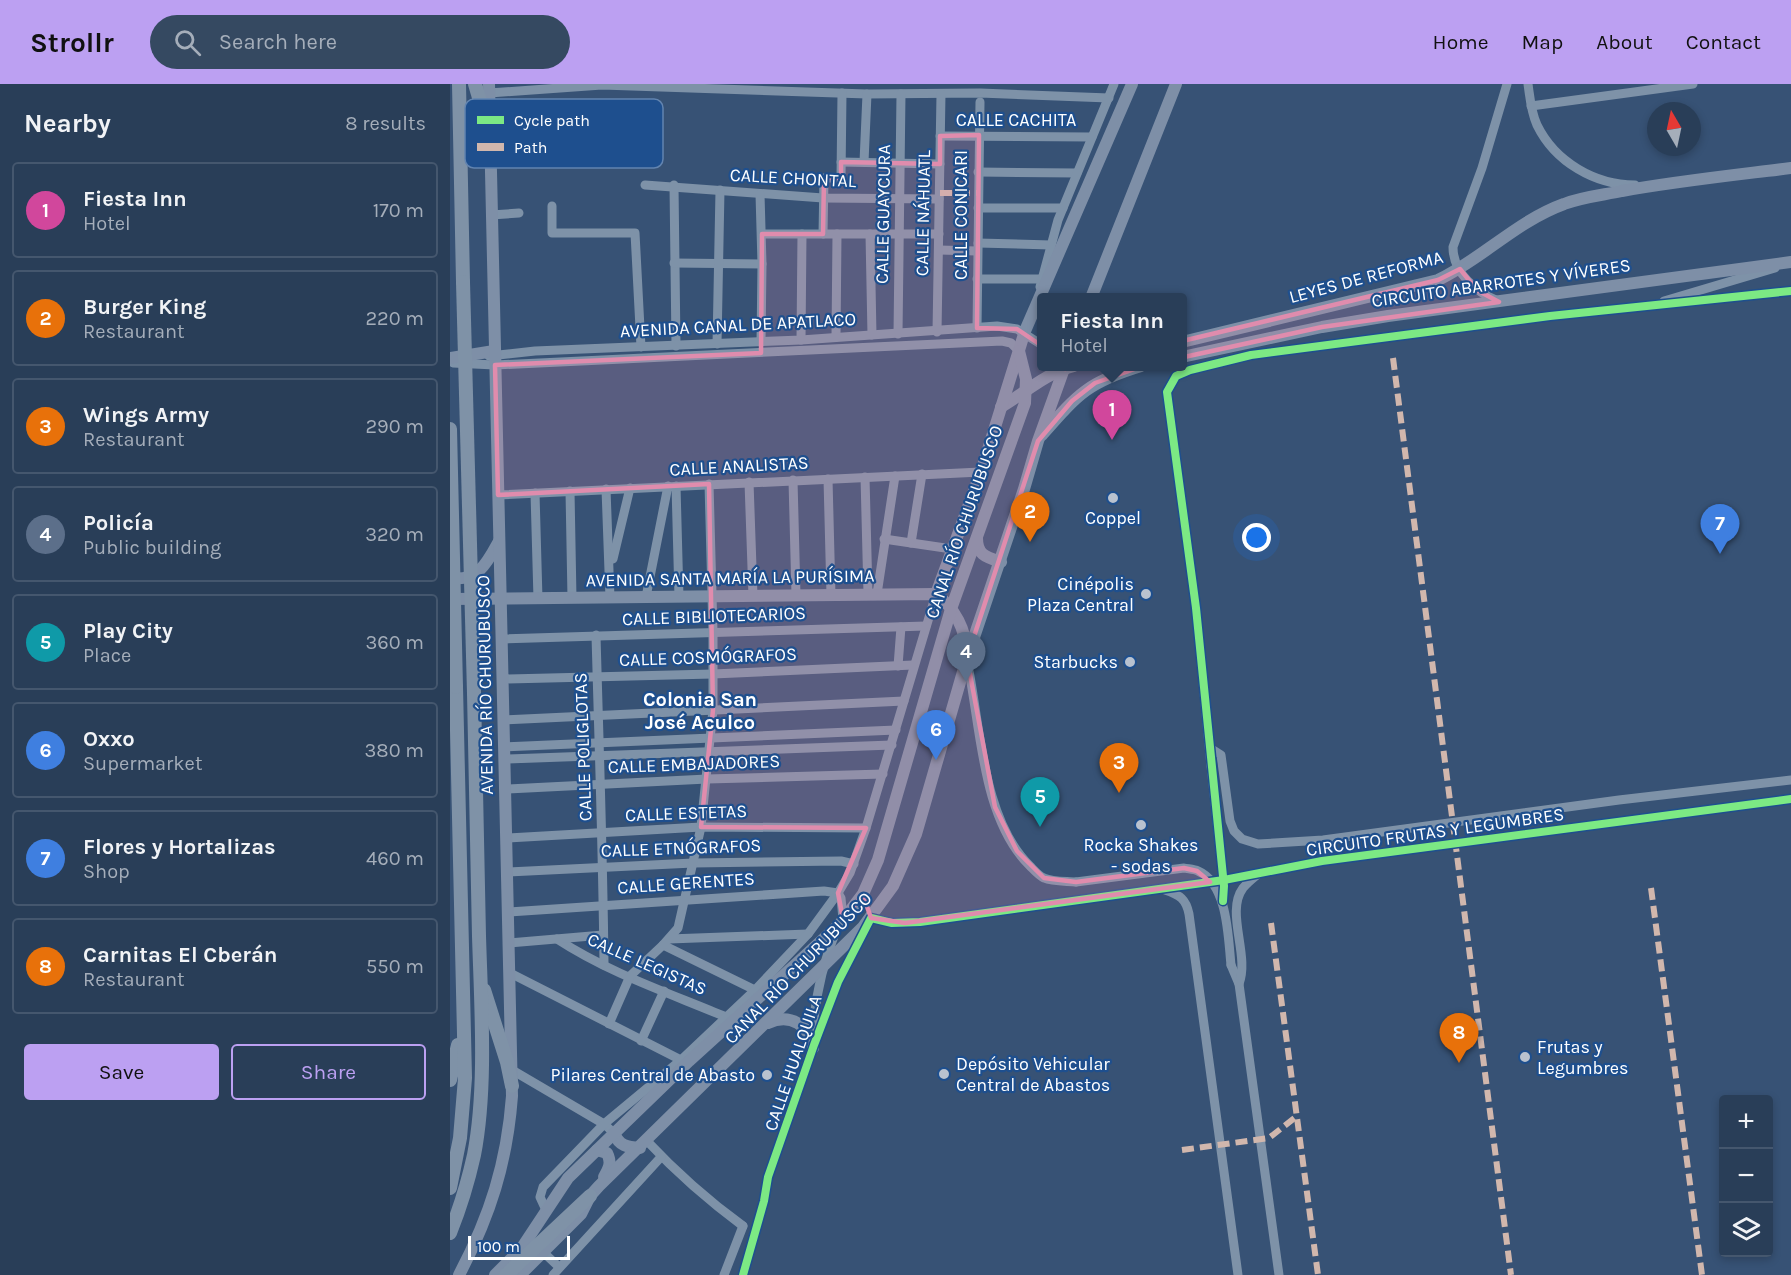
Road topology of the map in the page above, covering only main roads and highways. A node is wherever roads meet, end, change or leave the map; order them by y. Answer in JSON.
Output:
{"nodes":[{"id":1,"x":459,"y":84,"type":"edge"},
{"id":2,"x":475,"y":84,"type":"edge"},
{"id":3,"x":1132,"y":84,"type":"edge"},
{"id":4,"x":1176,"y":84,"type":"edge"},
{"id":5,"x":479,"y":99,"type":"edge"},
{"id":6,"x":490,"y":168,"type":"edge"},
{"id":7,"x":1791,"y":168,"type":"edge"},
{"id":8,"x":1791,"y":263,"type":"edge"},
{"id":9,"x":1042,"y":293,"type":"edge"},
{"id":10,"x":1093,"y":293,"type":"edge"},
{"id":11,"x":1037,"y":304,"type":"edge"},
{"id":12,"x":1187,"y":341,"type":"edge"},
{"id":13,"x":1018,"y":351,"type":"junction"},
{"id":14,"x":1187,"y":356,"type":"edge"},
{"id":15,"x":494,"y":357,"type":"junction"},
{"id":16,"x":451,"y":362,"type":"edge"},
{"id":17,"x":1059,"y":371,"type":"edge"},
{"id":18,"x":1065,"y":371,"type":"edge"},
{"id":19,"x":1127,"y":371,"type":"edge"},
{"id":20,"x":1027,"y":388,"type":"junction"},
{"id":21,"x":1001,"y":407,"type":"junction"},
{"id":22,"x":450,"y":429,"type":"edge"},
{"id":23,"x":1038,"y":441,"type":"junction"},
{"id":24,"x":977,"y":537,"type":"junction"},
{"id":25,"x":499,"y":541,"type":"junction"},
{"id":26,"x":1001,"y":562,"type":"junction"},
{"id":27,"x":450,"y":578,"type":"edge"},
{"id":28,"x":936,"y":594,"type":"junction"},
{"id":29,"x":450,"y":599,"type":"edge"},
{"id":30,"x":502,"y":599,"type":"junction"},
{"id":31,"x":951,"y":609,"type":"junction"},
{"id":32,"x":967,"y":658,"type":"junction"},
{"id":33,"x":863,"y":894,"type":"junction"},
{"id":34,"x":871,"y":918,"type":"junction"},
{"id":35,"x":480,"y":982,"type":"junction"},
{"id":36,"x":462,"y":1022,"type":"junction"},
{"id":37,"x":767,"y":1023,"type":"junction"},
{"id":38,"x":814,"y":1047,"type":"road end"},
{"id":39,"x":450,"y":1080,"type":"edge"},
{"id":40,"x":512,"y":1086,"type":"junction"},
{"id":41,"x":614,"y":1133,"type":"junction"},
{"id":42,"x":643,"y":1144,"type":"junction"},
{"id":43,"x":597,"y":1149,"type":"junction"},
{"id":44,"x":450,"y":1187,"type":"edge"},
{"id":45,"x":594,"y":1191,"type":"junction"},
{"id":46,"x":450,"y":1233,"type":"edge"},
{"id":47,"x":540,"y":1249,"type":"junction"},
{"id":48,"x":461,"y":1275,"type":"edge"},
{"id":49,"x":495,"y":1275,"type":"edge"},
{"id":50,"x":506,"y":1275,"type":"edge"},
{"id":51,"x":519,"y":1275,"type":"edge"}],
"edges":[{"from":1,"to":35,"type":"highway","bridge":true},
{"from":2,"to":5,"type":"highway"},
{"from":3,"to":9,"type":"main road","name":"CANAL RÍO CHURUBUSCO"},
{"from":4,"to":10,"type":"main road"},
{"from":6,"to":15,"type":"main road","name":"AVENIDA RÍO CHURUBUSCO"},
{"from":7,"to":12,"type":"main road","name":"LEYES DE REFORMA"},
{"from":8,"to":14,"type":"main road","name":"CIRCUITO ABARROTES Y VÍVERES"},
{"from":11,"to":13,"type":"main road","name":"CANAL RÍO CHURUBUSCO"},
{"from":13,"to":20,"type":"main road","name":"CANAL RÍO CHURUBUSCO"},
{"from":13,"to":21,"type":"main road","name":"CANAL RÍO CHURUBUSCO"},
{"from":15,"to":16,"type":"main road"},
{"from":15,"to":25,"type":"main road","name":"AVENIDA RÍO CHURUBUSCO"},
{"from":17,"to":20,"type":"main road"},
{"from":18,"to":23,"type":"main road","name":"CANAL RÍO CHURUBUSCO"},
{"from":19,"to":23,"type":"main road"},
{"from":20,"to":21,"type":"main road"},
{"from":20,"to":24,"type":"main road","name":"CANAL RÍO CHURUBUSCO"},
{"from":21,"to":28,"type":"main road","name":"CANAL RÍO CHURUBUSCO"},
{"from":22,"to":36,"type":"highway","bridge":true},
{"from":23,"to":26,"type":"main road","name":"CANAL RÍO CHURUBUSCO"},
{"from":24,"to":26,"type":"main road"},
{"from":24,"to":31,"type":"main road","name":"CANAL RÍO CHURUBUSCO"},
{"from":25,"to":27,"type":"main road"},
{"from":25,"to":30,"type":"main road","name":"AVENIDA RÍO CHURUBUSCO"},
{"from":26,"to":32,"type":"main road","name":"CANAL RÍO CHURUBUSCO"},
{"from":28,"to":30,"type":"main road","name":"AVENIDA SANTA MARÍA LA PURÍSIMA"},
{"from":28,"to":31,"type":"main road"},
{"from":29,"to":30,"type":"main road","name":"AVENIDA SANTA MARÍA LA PURÍSIMA"},
{"from":30,"to":40,"type":"main road","name":"AVENIDA RÍO CHURUBUSCO"},
{"from":31,"to":32,"type":"main road"},
{"from":31,"to":33,"type":"main road","name":"CANAL RÍO CHURUBUSCO"},
{"from":32,"to":34,"type":"main road","name":"CANAL RÍO CHURUBUSCO"},
{"from":33,"to":34,"type":"main road"},
{"from":33,"to":41,"type":"main road","name":"CANAL RÍO CHURUBUSCO"},
{"from":34,"to":37,"type":"main road","name":"CANAL RÍO CHURUBUSCO"},
{"from":35,"to":40,"type":"highway"},
{"from":35,"to":46,"type":"highway"},
{"from":36,"to":39,"type":"highway"},
{"from":36,"to":44,"type":"highway"},
{"from":37,"to":38,"type":"main road"},
{"from":37,"to":42,"type":"main road","name":"CANAL RÍO CHURUBUSCO"},
{"from":40,"to":48,"type":"main road","name":"AVENIDA RÍO CHURUBUSCO"},
{"from":41,"to":42,"type":"main road"},
{"from":41,"to":43,"type":"main road","name":"CANAL RÍO CHURUBUSCO"},
{"from":42,"to":45,"type":"main road","name":"CANAL RÍO CHURUBUSCO"},
{"from":43,"to":45,"type":"main road"},
{"from":43,"to":49,"type":"main road","name":"CANAL RÍO CHURUBUSCO"},
{"from":45,"to":47,"type":"highway"},
{"from":47,"to":50,"type":"highway"},
{"from":47,"to":51,"type":"main road"}]}
